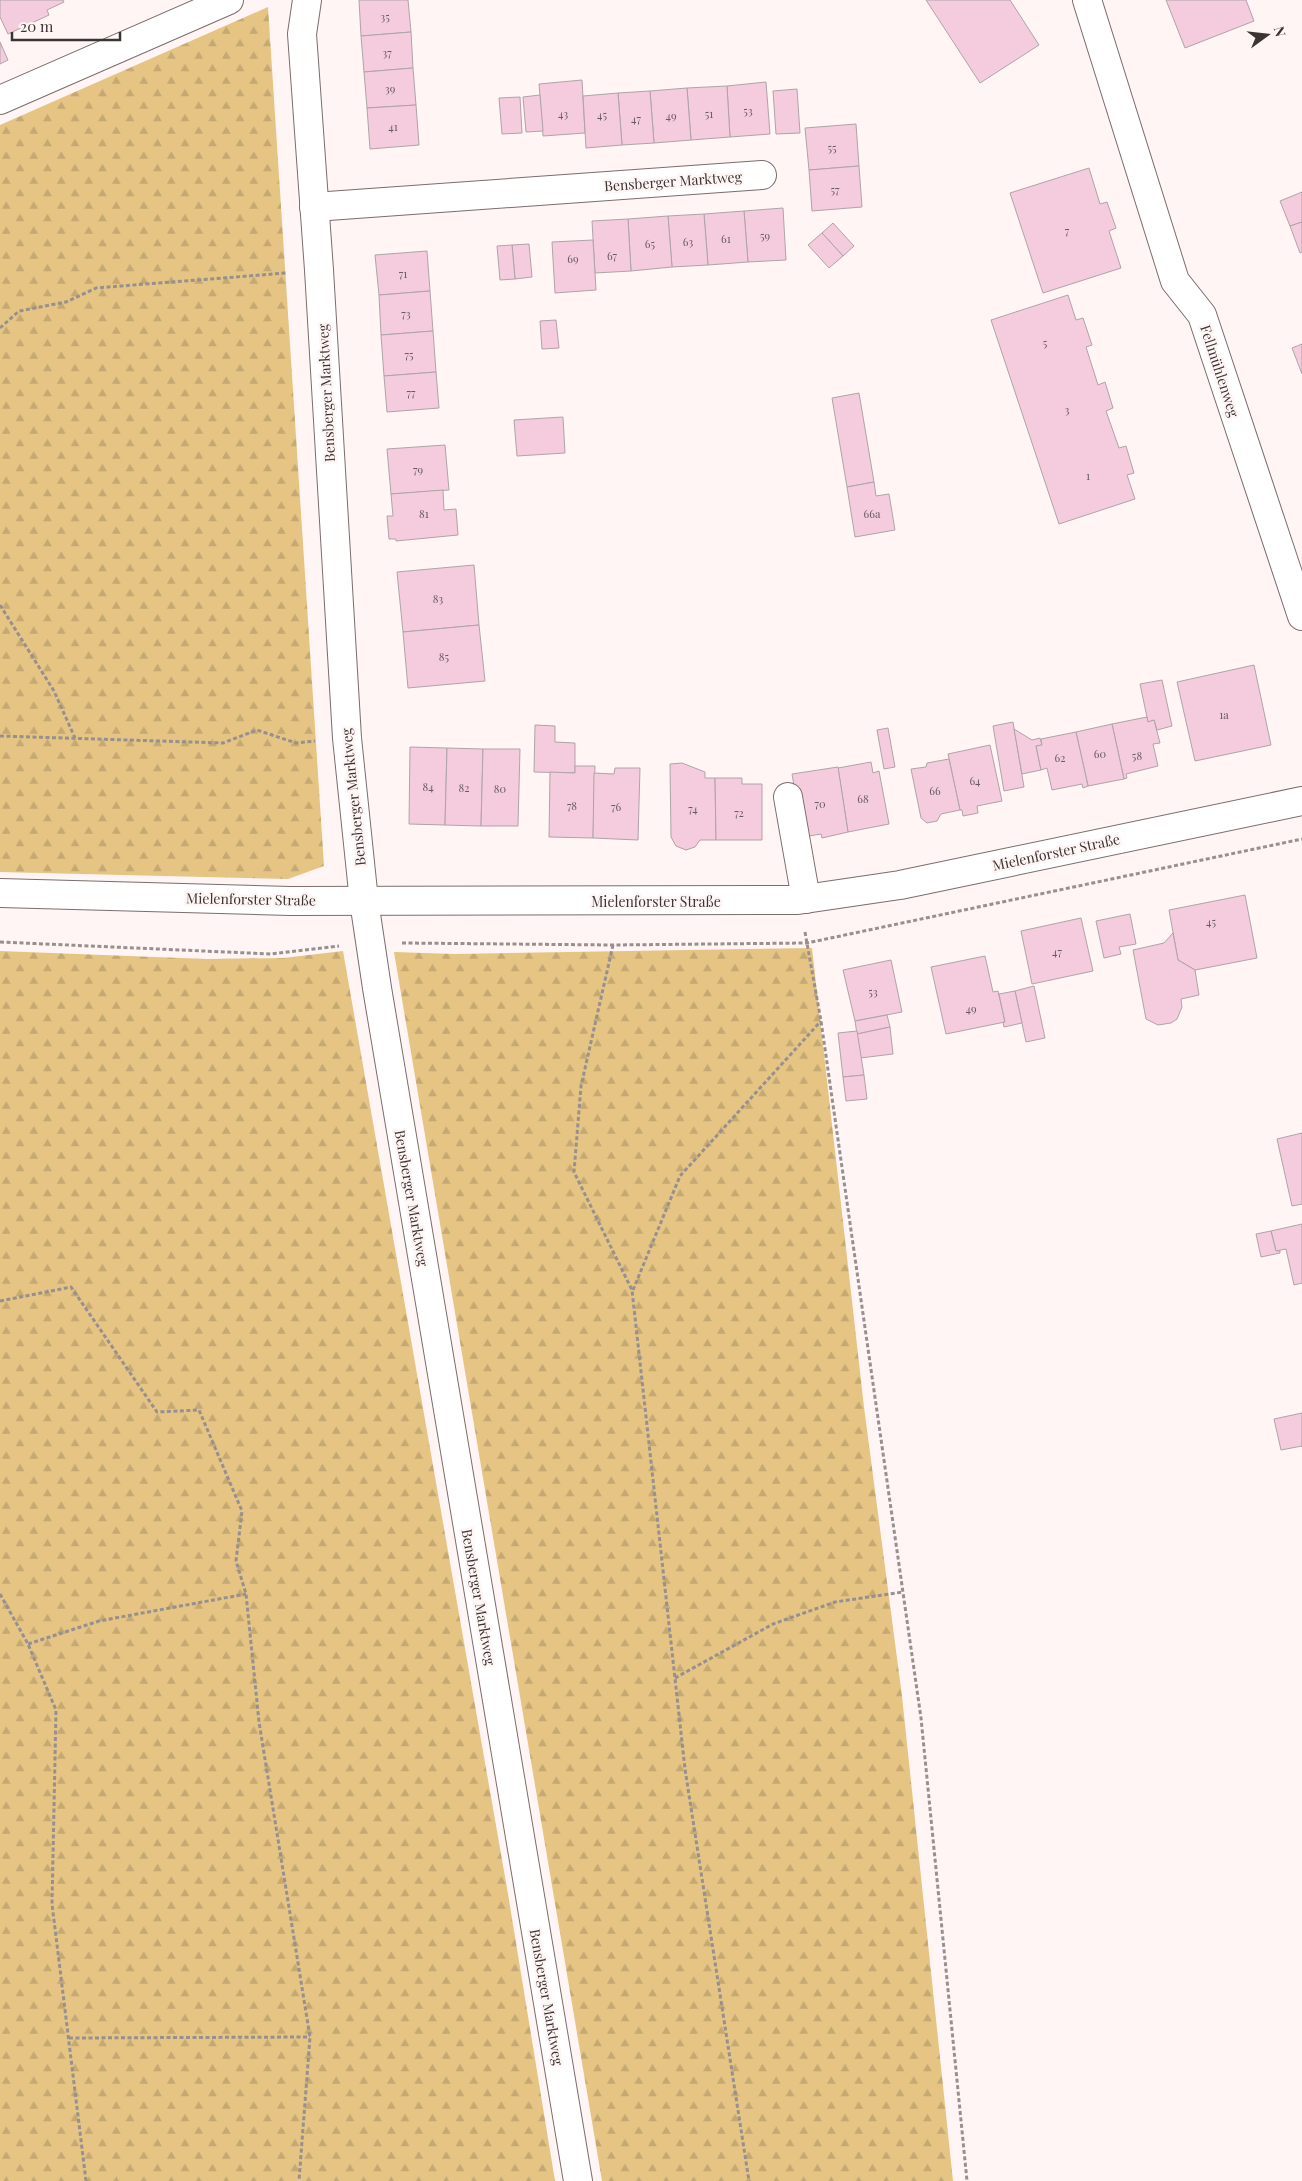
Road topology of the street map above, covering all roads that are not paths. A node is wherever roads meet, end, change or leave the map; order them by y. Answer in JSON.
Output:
{"nodes":[{"id":1,"x":229,"y":0,"type":"edge"},
{"id":2,"x":307,"y":0,"type":"edge"},
{"id":3,"x":1087,"y":0,"type":"edge"},
{"id":4,"x":0,"y":100,"type":"edge"},
{"id":5,"x":762,"y":175,"type":"dead end"},
{"id":6,"x":314,"y":207,"type":"junction"},
{"id":7,"x":1302,"y":616,"type":"edge"},
{"id":8,"x":788,"y":797,"type":"dead end"},
{"id":9,"x":1302,"y":800,"type":"edge"},
{"id":10,"x":0,"y":893,"type":"edge"},
{"id":11,"x":802,"y":899,"type":"junction"},
{"id":12,"x":364,"y":901,"type":"junction"},
{"id":13,"x":578,"y":2181,"type":"edge"}],
"edges":[{"from":1,"to":4,"type":"street"},
{"from":2,"to":6,"type":"street","name":"Bensberger Marktweg"},
{"from":3,"to":7,"type":"street","name":"Fellmühlenweg"},
{"from":5,"to":6,"type":"street","name":"Bensberger Marktweg"},
{"from":6,"to":12,"type":"street","name":"Bensberger Marktweg"},
{"from":8,"to":11,"type":"street"},
{"from":9,"to":11,"type":"street","name":"Mielenforster Straße"},
{"from":10,"to":12,"type":"street","name":"Mielenforster Straße"},
{"from":11,"to":12,"type":"street","name":"Mielenforster Straße"},
{"from":12,"to":13,"type":"street","name":"Bensberger Marktweg"}]}
